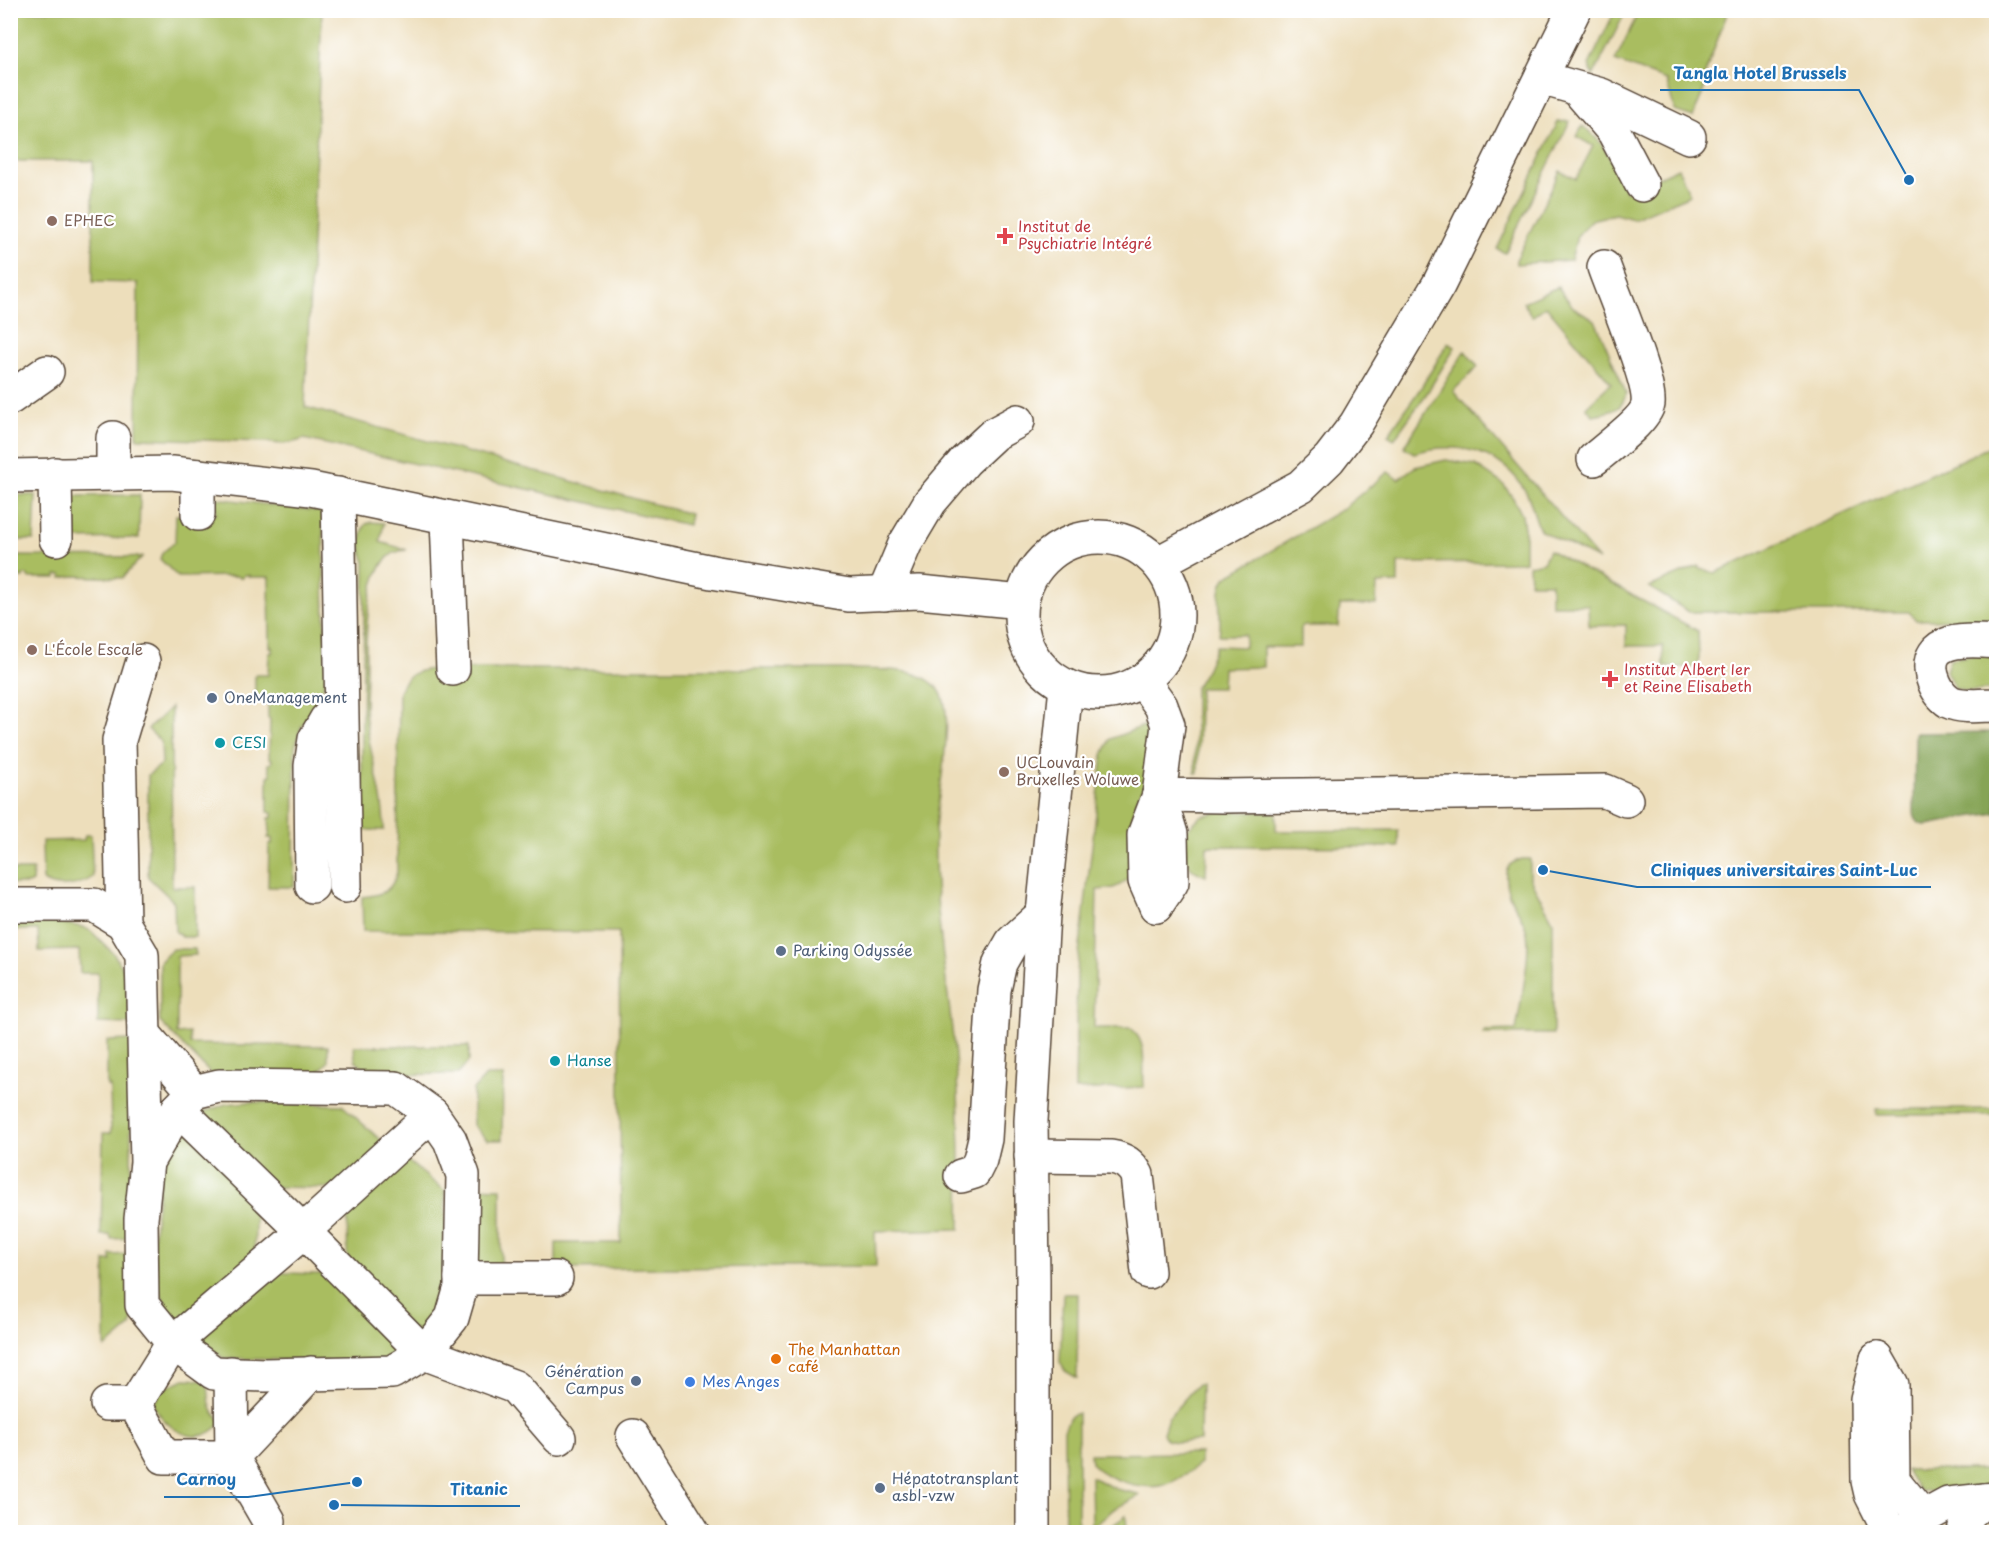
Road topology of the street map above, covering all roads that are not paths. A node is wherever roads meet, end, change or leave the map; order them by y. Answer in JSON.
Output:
{"nodes":[{"id":1,"x":1574,"y":10,"type":"edge"},
{"id":2,"x":1541,"y":78,"type":"junction"},
{"id":3,"x":1576,"y":88,"type":"junction"},
{"id":4,"x":1689,"y":137,"type":"dead end"},
{"id":5,"x":1642,"y":185,"type":"dead end"},
{"id":6,"x":1604,"y":267,"type":"dead end"},
{"id":7,"x":47,"y":372,"type":"dead end"},
{"id":8,"x":10,"y":398,"type":"edge"},
{"id":9,"x":1018,"y":421,"type":"dead end"},
{"id":10,"x":113,"y":438,"type":"dead end"},
{"id":11,"x":1594,"y":459,"type":"dead end"},
{"id":12,"x":55,"y":474,"type":"junction"},
{"id":13,"x":113,"y":474,"type":"junction"},
{"id":14,"x":10,"y":476,"type":"edge"},
{"id":15,"x":198,"y":476,"type":"junction"},
{"id":16,"x":338,"y":494,"type":"junction"},
{"id":17,"x":198,"y":514,"type":"dead end"},
{"id":18,"x":447,"y":519,"type":"junction"},
{"id":19,"x":56,"y":539,"type":"dead end"},
{"id":20,"x":1158,"y":563,"type":"junction"},
{"id":21,"x":884,"y":594,"type":"junction"},
{"id":22,"x":1022,"y":602,"type":"junction"},
{"id":23,"x":1996,"y":642,"type":"edge"},
{"id":24,"x":453,"y":657,"type":"dead end"},
{"id":25,"x":143,"y":661,"type":"dead end"},
{"id":26,"x":1143,"y":681,"type":"junction"},
{"id":27,"x":1066,"y":687,"type":"junction"},
{"id":28,"x":341,"y":702,"type":"junction"},
{"id":29,"x":1996,"y":705,"type":"edge"},
{"id":30,"x":1626,"y":800,"type":"dead end"},
{"id":31,"x":312,"y":886,"type":"dead end"},
{"id":32,"x":345,"y":886,"type":"dead end"},
{"id":33,"x":10,"y":905,"type":"edge"},
{"id":34,"x":1043,"y":914,"type":"junction"},
{"id":35,"x":123,"y":923,"type":"junction"},
{"id":36,"x":144,"y":1034,"type":"junction"},
{"id":37,"x":186,"y":1100,"type":"junction"},
{"id":38,"x":432,"y":1114,"type":"junction"},
{"id":39,"x":1031,"y":1156,"type":"junction"},
{"id":40,"x":147,"y":1162,"type":"junction"},
{"id":41,"x":961,"y":1176,"type":"dead end"},
{"id":42,"x":303,"y":1231,"type":"junction"},
{"id":43,"x":1148,"y":1272,"type":"dead end"},
{"id":44,"x":462,"y":1278,"type":"junction"},
{"id":45,"x":556,"y":1278,"type":"dead end"},
{"id":46,"x":172,"y":1343,"type":"junction"},
{"id":47,"x":424,"y":1353,"type":"junction"},
{"id":48,"x":231,"y":1373,"type":"junction"},
{"id":49,"x":311,"y":1374,"type":"junction"},
{"id":50,"x":633,"y":1436,"type":"dead end"},
{"id":51,"x":559,"y":1438,"type":"dead end"},
{"id":52,"x":232,"y":1457,"type":"junction"},
{"id":53,"x":1991,"y":1500,"type":"edge"},
{"id":54,"x":269,"y":1521,"type":"dead end"},
{"id":55,"x":1918,"y":1523,"type":"edge"},
{"id":56,"x":693,"y":1533,"type":"edge"},
{"id":57,"x":1033,"y":1533,"type":"edge"},
{"id":58,"x":1890,"y":1533,"type":"edge"},
{"id":59,"x":1964,"y":1533,"type":"edge"}],
"edges":[{"from":1,"to":2,"type":"street"},
{"from":2,"to":3,"type":"street"},
{"from":2,"to":20,"type":"street"},
{"from":3,"to":4,"type":"street"},
{"from":3,"to":5,"type":"street"},
{"from":6,"to":11,"type":"street"},
{"from":7,"to":8,"type":"street"},
{"from":9,"to":21,"type":"street"},
{"from":10,"to":13,"type":"street"},
{"from":12,"to":13,"type":"street"},
{"from":12,"to":14,"type":"street"},
{"from":12,"to":19,"type":"street"},
{"from":13,"to":15,"type":"street"},
{"from":15,"to":16,"type":"street"},
{"from":15,"to":17,"type":"street"},
{"from":16,"to":18,"type":"street"},
{"from":16,"to":28,"type":"street"},
{"from":18,"to":21,"type":"street"},
{"from":18,"to":24,"type":"street"},
{"from":20,"to":22,"type":"street"},
{"from":20,"to":26,"type":"street"},
{"from":21,"to":22,"type":"street"},
{"from":22,"to":27,"type":"street"},
{"from":23,"to":29,"type":"street"},
{"from":25,"to":35,"type":"street"},
{"from":26,"to":27,"type":"street"},
{"from":26,"to":30,"type":"street"},
{"from":27,"to":34,"type":"street"},
{"from":28,"to":31,"type":"street"},
{"from":28,"to":32,"type":"street"},
{"from":33,"to":35,"type":"street"},
{"from":34,"to":39,"type":"street"},
{"from":34,"to":41,"type":"street"},
{"from":35,"to":36,"type":"street"},
{"from":36,"to":37,"type":"street"},
{"from":36,"to":40,"type":"street"},
{"from":37,"to":38,"type":"street"},
{"from":37,"to":40,"type":"street"},
{"from":37,"to":42,"type":"street"},
{"from":38,"to":42,"type":"street"},
{"from":38,"to":44,"type":"street"},
{"from":39,"to":43,"type":"street"},
{"from":39,"to":57,"type":"street"},
{"from":40,"to":46,"type":"street"},
{"from":42,"to":46,"type":"street"},
{"from":42,"to":47,"type":"street"},
{"from":44,"to":45,"type":"street"},
{"from":44,"to":47,"type":"street"},
{"from":46,"to":48,"type":"street"},
{"from":46,"to":52,"type":"street"},
{"from":47,"to":49,"type":"street"},
{"from":47,"to":51,"type":"street"},
{"from":48,"to":49,"type":"street"},
{"from":48,"to":52,"type":"street"},
{"from":49,"to":52,"type":"street"},
{"from":50,"to":56,"type":"street"},
{"from":52,"to":54,"type":"street"},
{"from":53,"to":55,"type":"street"},
{"from":53,"to":59,"type":"street"},
{"from":55,"to":58,"type":"street"}]}
